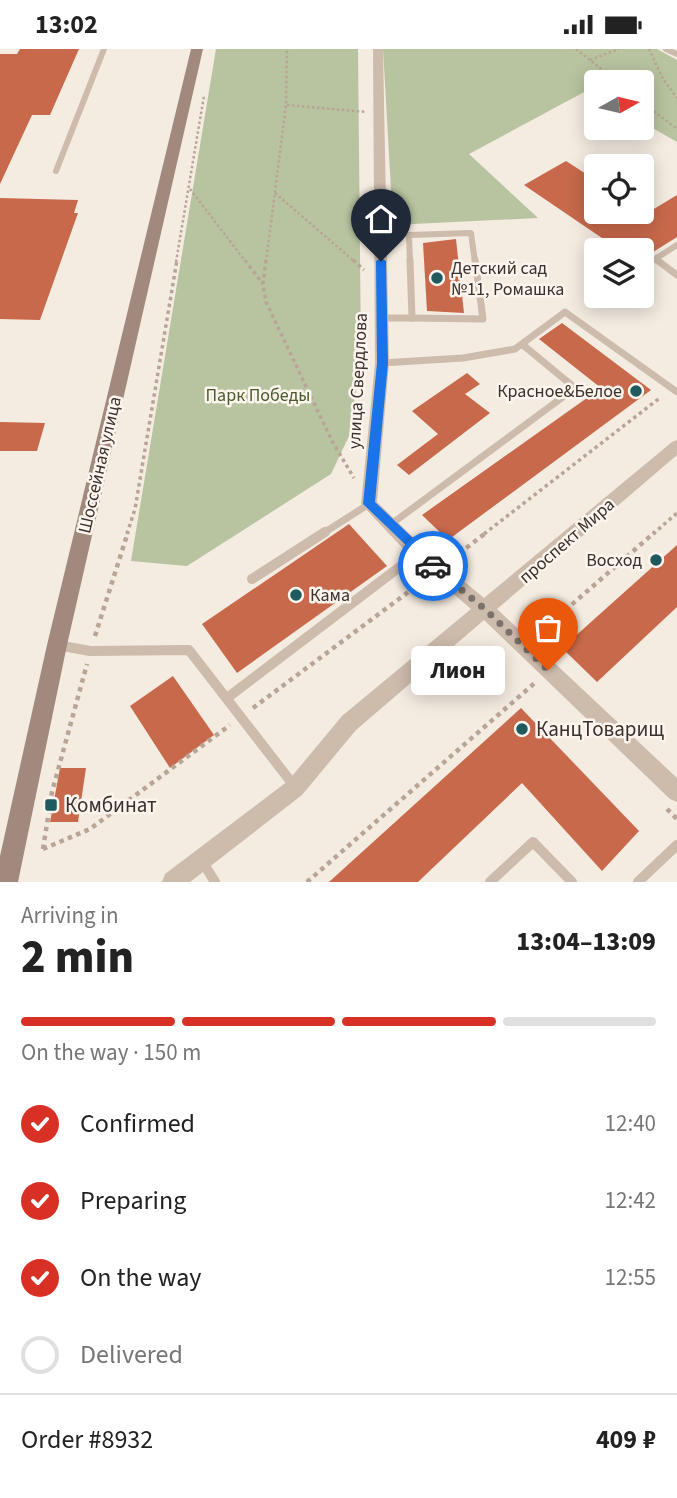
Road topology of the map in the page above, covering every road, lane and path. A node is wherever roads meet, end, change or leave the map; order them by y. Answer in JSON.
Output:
{"nodes":[{"id":1,"x":104,"y":49,"type":"edge"},
{"id":2,"x":197,"y":49,"type":"edge"},
{"id":3,"x":287,"y":49,"type":"edge"},
{"id":4,"x":378,"y":49,"type":"edge"},
{"id":5,"x":576,"y":49,"type":"edge"},
{"id":6,"x":620,"y":49,"type":"edge"},
{"id":7,"x":649,"y":49,"type":"edge"},
{"id":8,"x":666,"y":49,"type":"edge"},
{"id":9,"x":677,"y":54,"type":"edge"},
{"id":10,"x":590,"y":60,"type":"junction"},
{"id":11,"x":603,"y":70,"type":"edge"},
{"id":12,"x":205,"y":87,"type":"dead end"},
{"id":13,"x":677,"y":99,"type":"edge"},
{"id":14,"x":286,"y":105,"type":"junction"},
{"id":15,"x":654,"y":111,"type":"edge"},
{"id":16,"x":379,"y":114,"type":"junction"},
{"id":17,"x":677,"y":129,"type":"edge"},
{"id":18,"x":56,"y":171,"type":"dead end"},
{"id":19,"x":190,"y":188,"type":"junction"},
{"id":20,"x":275,"y":193,"type":"junction"},
{"id":21,"x":677,"y":245,"type":"edge"},
{"id":22,"x":677,"y":275,"type":"edge"},
{"id":23,"x":263,"y":284,"type":"junction"},
{"id":24,"x":382,"y":285,"type":"junction"},
{"id":25,"x":382,"y":318,"type":"junction"},
{"id":26,"x":412,"y":319,"type":"junction"},
{"id":27,"x":523,"y":345,"type":"junction"},
{"id":28,"x":382,"y":363,"type":"junction"},
{"id":29,"x":675,"y":391,"type":"edge"},
{"id":30,"x":677,"y":446,"type":"edge"},
{"id":31,"x":369,"y":504,"type":"junction"},
{"id":32,"x":677,"y":513,"type":"edge"},
{"id":33,"x":390,"y":525,"type":"junction"},
{"id":34,"x":418,"y":553,"type":"junction"},
{"id":35,"x":438,"y":570,"type":"junction"},
{"id":36,"x":252,"y":579,"type":"dead end"},
{"id":37,"x":486,"y":610,"type":"junction"},
{"id":38,"x":535,"y":636,"type":"dead end"},
{"id":39,"x":57,"y":645,"type":"junction"},
{"id":40,"x":90,"y":651,"type":"junction"},
{"id":41,"x":540,"y":678,"type":"dead end"},
{"id":42,"x":227,"y":698,"type":"junction"},
{"id":43,"x":295,"y":788,"type":"junction"},
{"id":44,"x":677,"y":792,"type":"edge"},
{"id":45,"x":677,"y":845,"type":"edge"},
{"id":46,"x":43,"y":849,"type":"dead end"},
{"id":47,"x":201,"y":860,"type":"junction"},
{"id":48,"x":9,"y":878,"type":"edge"},
{"id":49,"x":173,"y":882,"type":"edge"},
{"id":50,"x":215,"y":882,"type":"edge"},
{"id":51,"x":307,"y":882,"type":"edge"},
{"id":52,"x":490,"y":882,"type":"edge"},
{"id":53,"x":572,"y":882,"type":"edge"},
{"id":54,"x":638,"y":882,"type":"edge"}],
"edges":[{"from":1,"to":18,"type":"lane"},
{"from":2,"to":39,"type":"main road","name":"Шоссейная улица"},
{"from":3,"to":14,"type":"path"},
{"from":4,"to":16,"type":"street","name":"улица Свердлова"},
{"from":5,"to":10,"type":"path"},
{"from":6,"to":10,"type":"path"},
{"from":7,"to":13,"type":"path"},
{"from":8,"to":9,"type":"lane"},
{"from":10,"to":11,"type":"path"},
{"from":12,"to":19,"type":"path"},
{"from":14,"to":16,"type":"path"},
{"from":14,"to":20,"type":"path"},
{"from":15,"to":17,"type":"path"},
{"from":16,"to":24,"type":"street","name":"улица Свердлова"},
{"from":19,"to":23,"type":"path"},
{"from":19,"to":40,"type":"path"},
{"from":20,"to":23,"type":"path"},
{"from":20,"to":24,"type":"path"},
{"from":21,"to":22,"type":"lane"},
{"from":23,"to":31,"type":"path"},
{"from":24,"to":25,"type":"street","name":"улица Свердлова"},
{"from":25,"to":26,"type":"lane"},
{"from":25,"to":28,"type":"street","name":"улица Свердлова"},
{"from":26,"to":26,"type":"lane"},
{"from":27,"to":28,"type":"lane"},
{"from":27,"to":29,"type":"lane"},
{"from":27,"to":33,"type":"lane"},
{"from":28,"to":31,"type":"street","name":"улица Свердлова"},
{"from":29,"to":35,"type":"path"},
{"from":30,"to":37,"type":"street","name":"проспект Мира"},
{"from":31,"to":33,"type":"street"},
{"from":31,"to":36,"type":"lane"},
{"from":32,"to":38,"type":"path"},
{"from":33,"to":34,"type":"street"},
{"from":34,"to":35,"type":"street"},
{"from":34,"to":42,"type":"lane"},
{"from":35,"to":37,"type":"street"},
{"from":37,"to":43,"type":"street","name":"проспект Мира"},
{"from":37,"to":44,"type":"street"},
{"from":39,"to":40,"type":"lane"},
{"from":39,"to":48,"type":"main road","name":"Шоссейная улица"},
{"from":40,"to":42,"type":"lane"},
{"from":40,"to":46,"type":"path"},
{"from":41,"to":51,"type":"path"},
{"from":42,"to":43,"type":"lane"},
{"from":43,"to":47,"type":"street","name":"проспект Мира"},
{"from":45,"to":54,"type":"lane"},
{"from":47,"to":49,"type":"street","name":"проспект Мира"},
{"from":47,"to":50,"type":"lane"},
{"from":52,"to":53,"type":"lane"}]}
